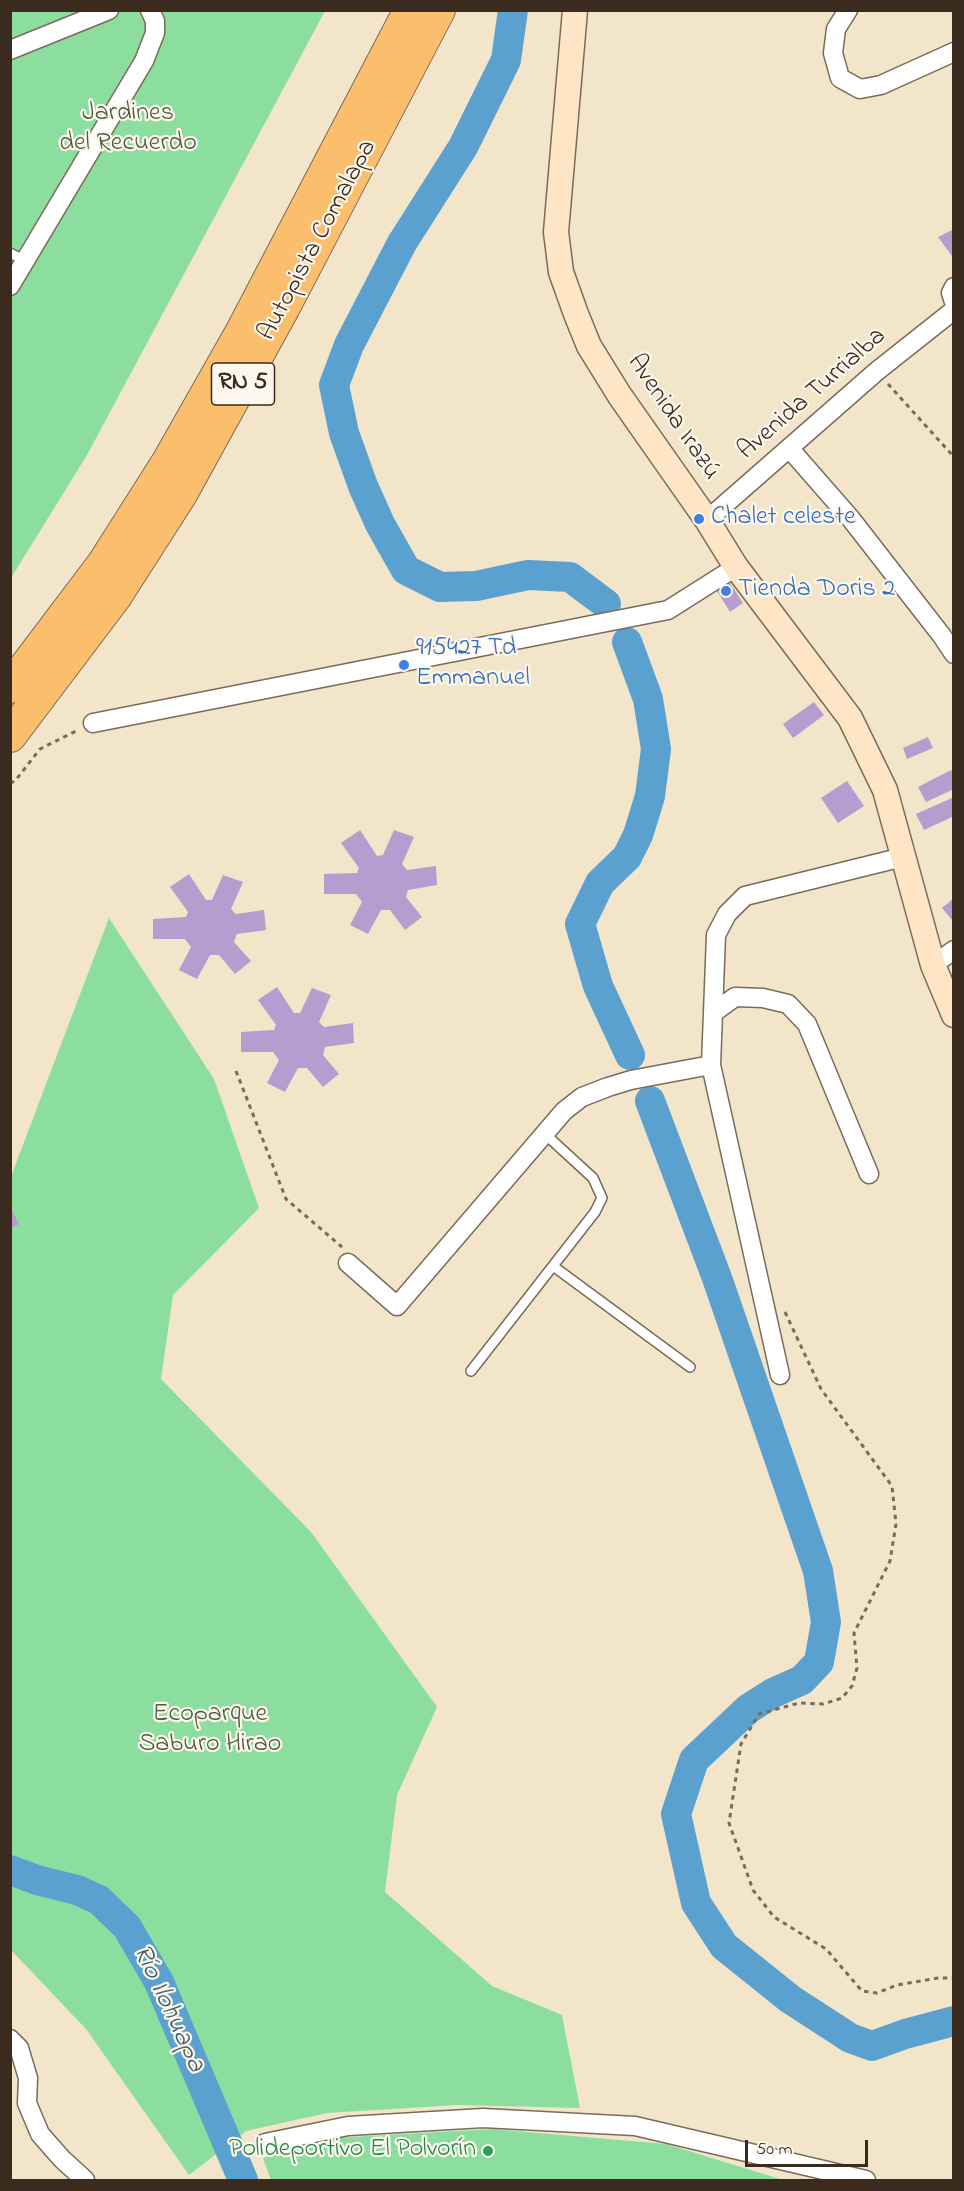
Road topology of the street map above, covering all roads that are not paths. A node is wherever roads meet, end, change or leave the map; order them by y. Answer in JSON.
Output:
{"nodes":[{"id":1,"x":109,"y":10,"type":"edge"},
{"id":2,"x":150,"y":10,"type":"edge"},
{"id":3,"x":410,"y":10,"type":"edge"},
{"id":4,"x":439,"y":10,"type":"edge"},
{"id":5,"x":575,"y":10,"type":"edge"},
{"id":6,"x":848,"y":10,"type":"edge"},
{"id":7,"x":10,"y":50,"type":"edge"},
{"id":8,"x":954,"y":52,"type":"edge"},
{"id":9,"x":17,"y":257,"type":"edge"},
{"id":10,"x":10,"y":286,"type":"edge"},
{"id":11,"x":954,"y":287,"type":"edge"},
{"id":12,"x":954,"y":302,"type":"edge"},
{"id":13,"x":954,"y":310,"type":"edge"},
{"id":14,"x":789,"y":448,"type":"junction"},
{"id":15,"x":707,"y":520,"type":"junction"},
{"id":16,"x":736,"y":567,"type":"junction"},
{"id":17,"x":954,"y":654,"type":"edge"},
{"id":18,"x":10,"y":687,"type":"edge"},
{"id":19,"x":93,"y":723,"type":"road end"},
{"id":20,"x":10,"y":736,"type":"edge"},
{"id":21,"x":903,"y":856,"type":"junction"},
{"id":22,"x":954,"y":950,"type":"edge"},
{"id":23,"x":933,"y":964,"type":"junction"},
{"id":24,"x":713,"y":1013,"type":"junction"},
{"id":25,"x":954,"y":1015,"type":"edge"},
{"id":26,"x":711,"y":1065,"type":"junction"},
{"id":27,"x":544,"y":1133,"type":"junction"},
{"id":28,"x":869,"y":1174,"type":"dead end"},
{"id":29,"x":348,"y":1263,"type":"road end"},
{"id":30,"x":553,"y":1266,"type":"junction"},
{"id":31,"x":690,"y":1366,"type":"dead end"},
{"id":32,"x":471,"y":1371,"type":"dead end"},
{"id":33,"x":780,"y":1375,"type":"dead end"},
{"id":34,"x":10,"y":2039,"type":"edge"},
{"id":35,"x":265,"y":2143,"type":"dead end"},
{"id":36,"x":85,"y":2181,"type":"edge"},
{"id":37,"x":866,"y":2181,"type":"edge"}],
"edges":[{"from":1,"to":7,"type":"street"},
{"from":2,"to":9,"type":"street"},
{"from":3,"to":18,"type":"highway","name":"Autopista Comalapa","number":"RN 5"},
{"from":4,"to":20,"type":"highway","name":"Autopista Comalapa","number":"RN 5"},
{"from":5,"to":15,"type":"street","name":"Avenida Irazú"},
{"from":6,"to":8,"type":"street"},
{"from":9,"to":10,"type":"street"},
{"from":11,"to":12,"type":"street"},
{"from":13,"to":14,"type":"street","name":"Avenida Turrialba"},
{"from":14,"to":15,"type":"street","name":"Avenida Turrialba"},
{"from":14,"to":17,"type":"street"},
{"from":15,"to":16,"type":"street","name":"Avenida Irazú"},
{"from":16,"to":19,"type":"street"},
{"from":16,"to":21,"type":"street","name":"Avenida Irazú"},
{"from":21,"to":23,"type":"street","name":"Avenida Irazú"},
{"from":21,"to":24,"type":"street"},
{"from":22,"to":23,"type":"street"},
{"from":23,"to":25,"type":"street","name":"Avenida Irazú"},
{"from":24,"to":26,"type":"street"},
{"from":24,"to":28,"type":"street"},
{"from":26,"to":27,"type":"street"},
{"from":26,"to":33,"type":"street"},
{"from":27,"to":29,"type":"street"},
{"from":27,"to":30,"type":"lane"},
{"from":30,"to":31,"type":"lane"},
{"from":30,"to":32,"type":"lane"},
{"from":34,"to":36,"type":"street"},
{"from":35,"to":37,"type":"street"}]}
